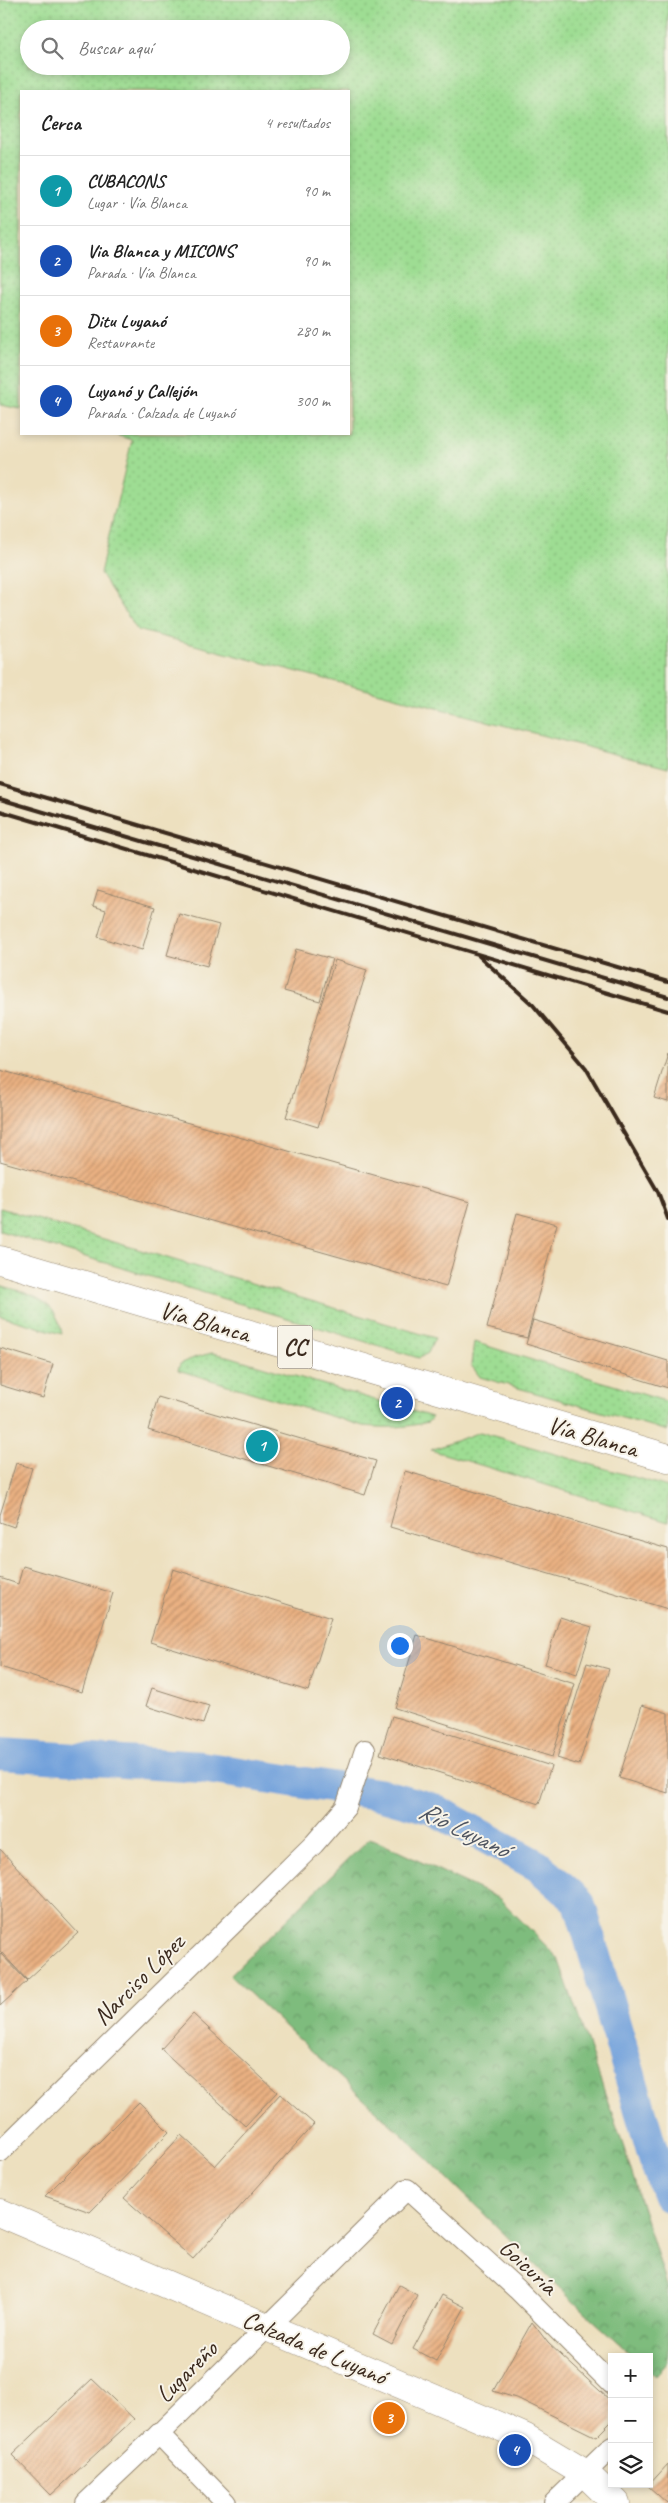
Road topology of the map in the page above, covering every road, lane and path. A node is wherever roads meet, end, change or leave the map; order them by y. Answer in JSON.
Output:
{"nodes":[{"id":1,"x":0,"y":1260,"type":"edge"},
{"id":2,"x":668,"y":1458,"type":"edge"},
{"id":3,"x":365,"y":1750,"type":"dead end"},
{"id":4,"x":0,"y":2152,"type":"edge"},
{"id":5,"x":407,"y":2189,"type":"joint"},
{"id":6,"x":0,"y":2213,"type":"edge"},
{"id":7,"x":268,"y":2326,"type":"junction"},
{"id":8,"x":608,"y":2380,"type":"edge"},
{"id":9,"x":159,"y":2434,"type":"junction"},
{"id":10,"x":608,"y":2451,"type":"edge"},
{"id":11,"x":586,"y":2474,"type":"junction"},
{"id":12,"x":86,"y":2503,"type":"edge"},
{"id":13,"x":226,"y":2503,"type":"edge"},
{"id":14,"x":554,"y":2503,"type":"edge"},
{"id":15,"x":616,"y":2503,"type":"edge"}],
"edges":[{"from":1,"to":2,"type":"main road","name":"Vía Blanca","number":"CC"},
{"from":3,"to":4,"type":"street","name":"Narciso López"},
{"from":5,"to":7,"type":"street","name":"Lugareño"},
{"from":5,"to":8,"type":"street","name":"Goicuría"},
{"from":6,"to":7,"type":"main road","name":"Calzada de Luyanó"},
{"from":7,"to":9,"type":"street","name":"Lugareño"},
{"from":7,"to":11,"type":"main road","name":"Calzada de Luyanó"},
{"from":9,"to":12,"type":"street","name":"Lugareño"},
{"from":9,"to":13,"type":"street"},
{"from":10,"to":11,"type":"street"},
{"from":11,"to":14,"type":"street"},
{"from":11,"to":15,"type":"main road","name":"Calzada de Luyanó"}]}
